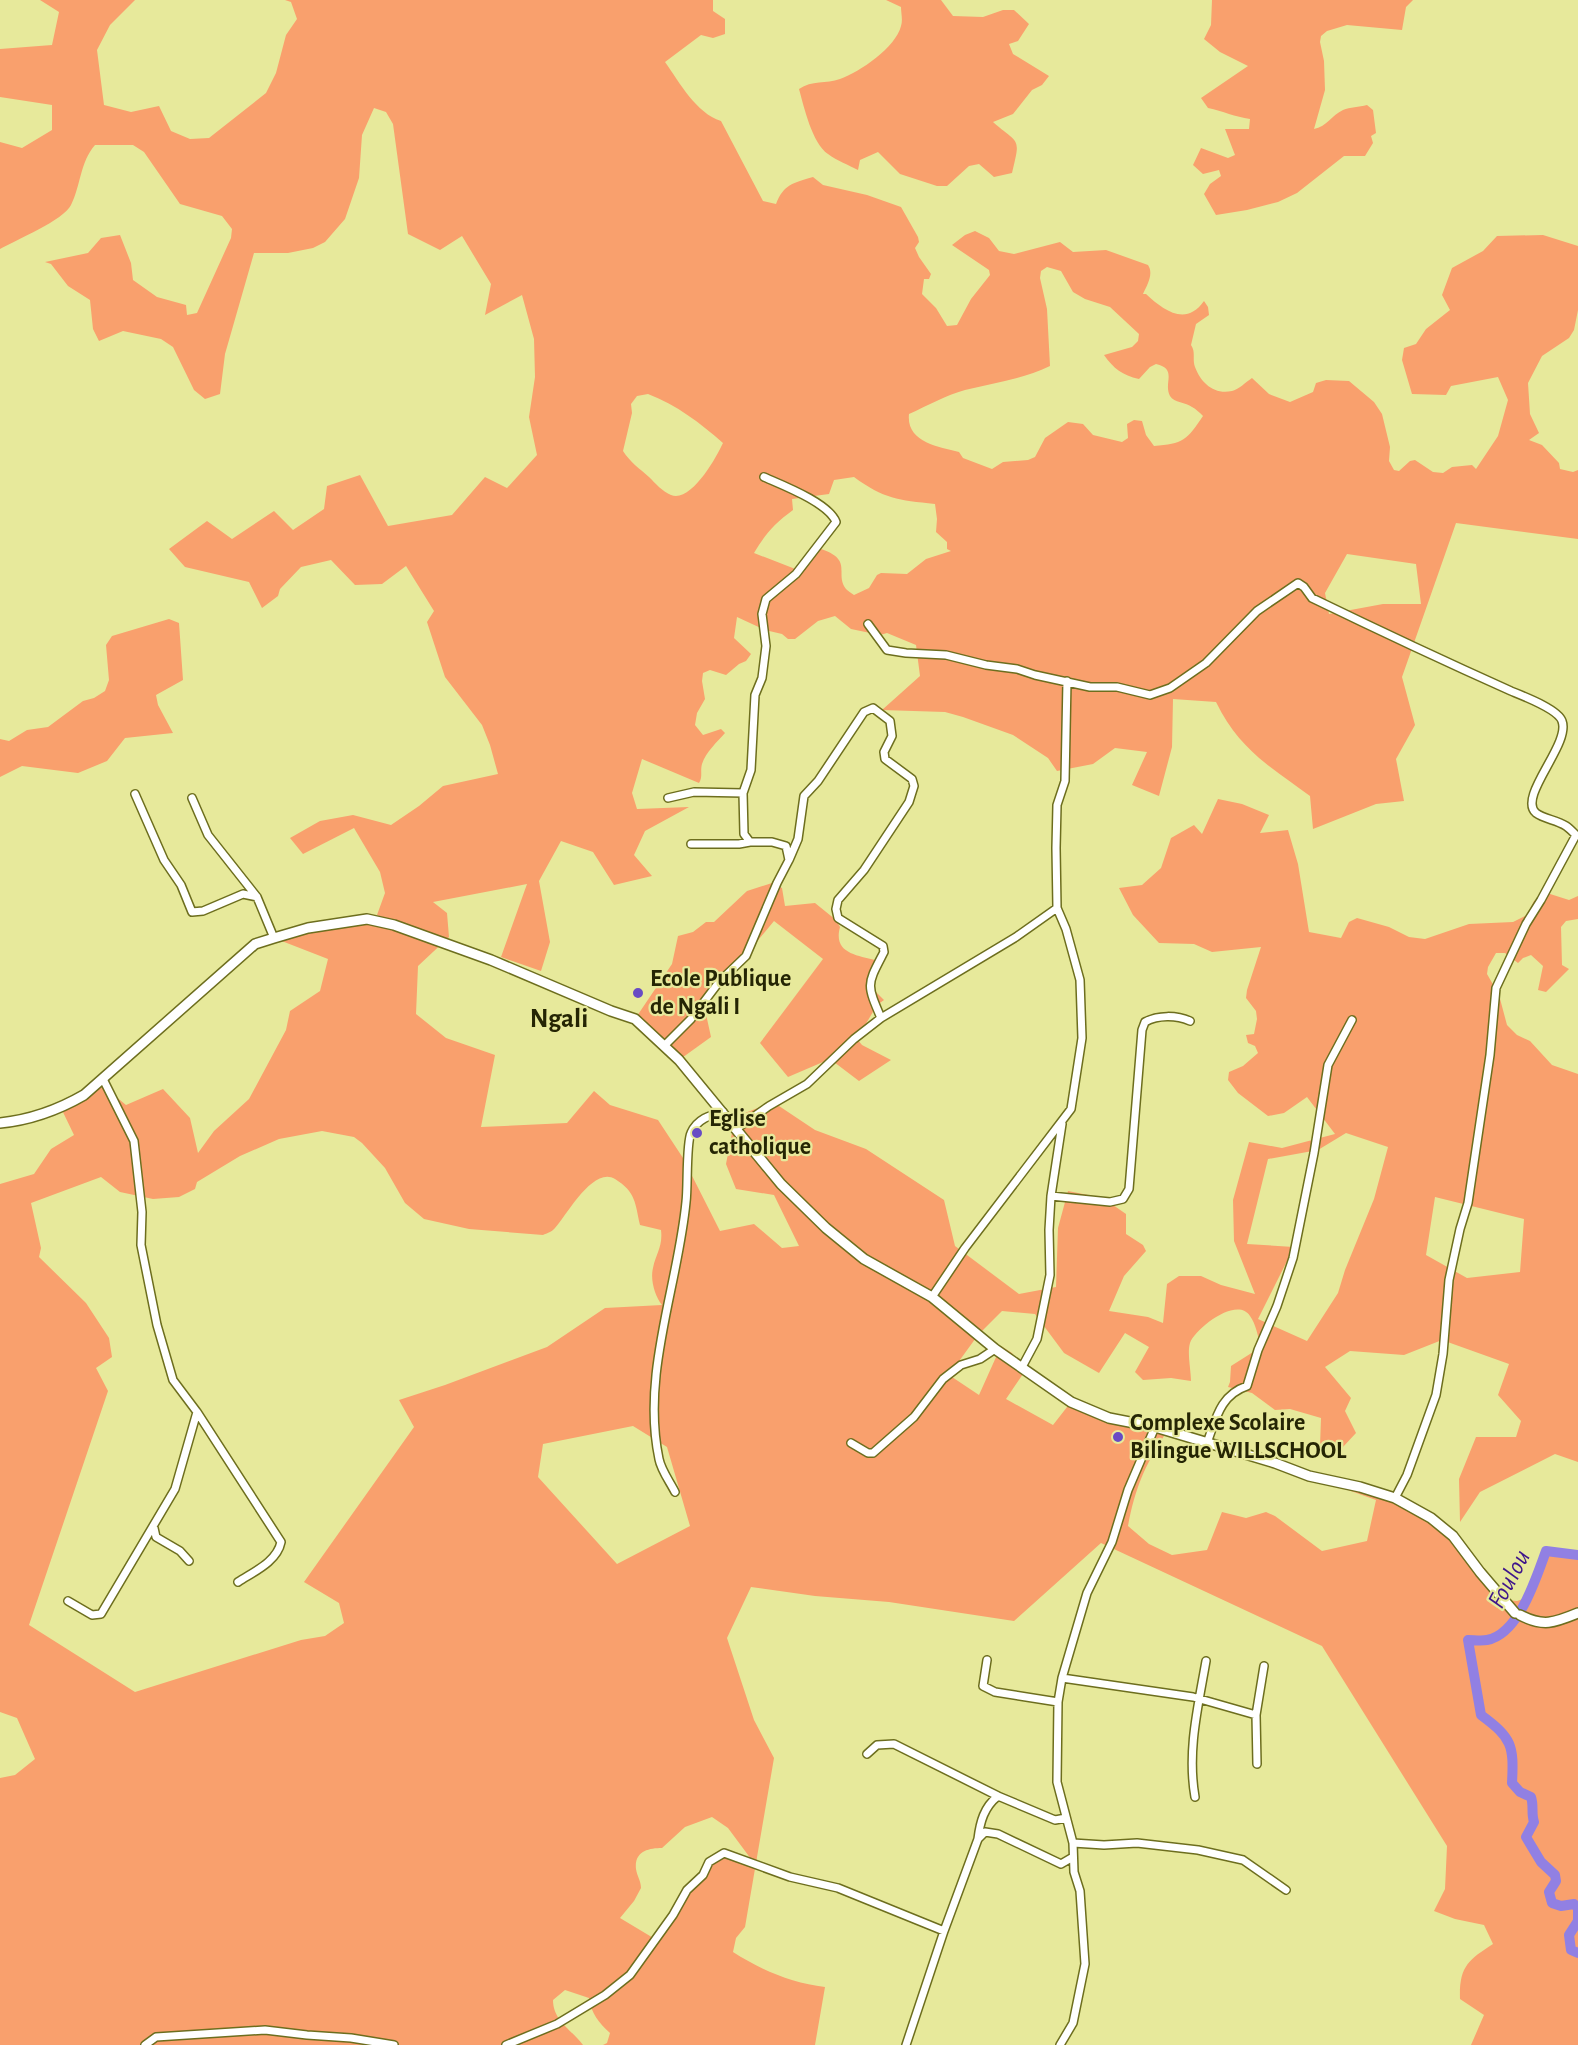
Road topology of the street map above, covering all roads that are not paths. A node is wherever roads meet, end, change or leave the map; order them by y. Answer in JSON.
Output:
{"nodes":[{"id":1,"x":764,"y":477,"type":"dead end"},
{"id":2,"x":868,"y":624,"type":"dead end"},
{"id":3,"x":1067,"y":681,"type":"junction"},
{"id":4,"x":743,"y":793,"type":"junction"},
{"id":5,"x":135,"y":794,"type":"dead end"},
{"id":6,"x":192,"y":798,"type":"dead end"},
{"id":7,"x":668,"y":798,"type":"dead end"},
{"id":8,"x":750,"y":842,"type":"junction"},
{"id":9,"x":692,"y":844,"type":"dead end"},
{"id":10,"x":789,"y":860,"type":"junction"},
{"id":11,"x":257,"y":897,"type":"junction"},
{"id":12,"x":1057,"y":908,"type":"junction"},
{"id":13,"x":274,"y":938,"type":"junction"},
{"id":14,"x":881,"y":1018,"type":"junction"},
{"id":15,"x":1352,"y":1020,"type":"dead end"},
{"id":16,"x":1190,"y":1021,"type":"dead end"},
{"id":17,"x":664,"y":1046,"type":"junction"},
{"id":18,"x":103,"y":1080,"type":"junction"},
{"id":19,"x":723,"y":1112,"type":"junction"},
{"id":20,"x":1063,"y":1120,"type":"junction"},
{"id":21,"x":0,"y":1124,"type":"edge"},
{"id":22,"x":736,"y":1129,"type":"junction"},
{"id":23,"x":1051,"y":1196,"type":"junction"},
{"id":24,"x":932,"y":1297,"type":"junction"},
{"id":25,"x":995,"y":1348,"type":"junction"},
{"id":26,"x":1022,"y":1367,"type":"junction"},
{"id":27,"x":197,"y":1412,"type":"junction"},
{"id":28,"x":1155,"y":1427,"type":"junction"},
{"id":29,"x":851,"y":1443,"type":"dead end"},
{"id":30,"x":1207,"y":1443,"type":"junction"},
{"id":31,"x":675,"y":1492,"type":"dead end"},
{"id":32,"x":1395,"y":1498,"type":"junction"},
{"id":33,"x":154,"y":1528,"type":"junction"},
{"id":34,"x":189,"y":1561,"type":"dead end"},
{"id":35,"x":238,"y":1582,"type":"dead end"},
{"id":36,"x":68,"y":1601,"type":"dead end"},
{"id":37,"x":1578,"y":1613,"type":"edge"},
{"id":38,"x":987,"y":1660,"type":"dead end"},
{"id":39,"x":1206,"y":1661,"type":"dead end"},
{"id":40,"x":1264,"y":1666,"type":"dead end"},
{"id":41,"x":1062,"y":1678,"type":"junction"},
{"id":42,"x":1199,"y":1698,"type":"junction"},
{"id":43,"x":1058,"y":1702,"type":"junction"},
{"id":44,"x":1256,"y":1714,"type":"junction"},
{"id":45,"x":867,"y":1754,"type":"dead end"},
{"id":46,"x":1257,"y":1764,"type":"dead end"},
{"id":47,"x":998,"y":1796,"type":"junction"},
{"id":48,"x":1195,"y":1797,"type":"dead end"},
{"id":49,"x":1066,"y":1818,"type":"junction"},
{"id":50,"x":978,"y":1839,"type":"junction"},
{"id":51,"x":1073,"y":1843,"type":"junction"},
{"id":52,"x":1073,"y":1857,"type":"junction"},
{"id":53,"x":1286,"y":1890,"type":"dead end"},
{"id":54,"x":944,"y":1931,"type":"junction"},
{"id":55,"x":145,"y":2045,"type":"edge"},
{"id":56,"x":394,"y":2045,"type":"edge"},
{"id":57,"x":506,"y":2045,"type":"edge"},
{"id":58,"x":906,"y":2045,"type":"edge"},
{"id":59,"x":1060,"y":2045,"type":"edge"}],
"edges":[{"from":1,"to":4,"type":"street"},
{"from":2,"to":3,"type":"street"},
{"from":3,"to":12,"type":"street"},
{"from":3,"to":32,"type":"street"},
{"from":4,"to":7,"type":"street"},
{"from":4,"to":8,"type":"street"},
{"from":5,"to":11,"type":"street"},
{"from":6,"to":11,"type":"street"},
{"from":8,"to":9,"type":"street"},
{"from":8,"to":10,"type":"street"},
{"from":10,"to":14,"type":"street"},
{"from":10,"to":17,"type":"street"},
{"from":11,"to":13,"type":"street"},
{"from":12,"to":14,"type":"street"},
{"from":12,"to":20,"type":"street"},
{"from":13,"to":17,"type":"street"},
{"from":13,"to":18,"type":"street"},
{"from":14,"to":22,"type":"street"},
{"from":15,"to":30,"type":"street"},
{"from":16,"to":23,"type":"street"},
{"from":17,"to":19,"type":"street"},
{"from":18,"to":21,"type":"street"},
{"from":18,"to":27,"type":"street"},
{"from":19,"to":22,"type":"street"},
{"from":19,"to":31,"type":"street"},
{"from":20,"to":23,"type":"street"},
{"from":20,"to":24,"type":"street"},
{"from":22,"to":24,"type":"street"},
{"from":23,"to":26,"type":"street"},
{"from":24,"to":25,"type":"street"},
{"from":25,"to":26,"type":"street"},
{"from":25,"to":29,"type":"street"},
{"from":26,"to":28,"type":"street"},
{"from":27,"to":33,"type":"street"},
{"from":27,"to":35,"type":"street"},
{"from":28,"to":30,"type":"street"},
{"from":28,"to":41,"type":"street"},
{"from":30,"to":32,"type":"street"},
{"from":32,"to":37,"type":"street"},
{"from":33,"to":34,"type":"street"},
{"from":33,"to":36,"type":"street"},
{"from":38,"to":43,"type":"street"},
{"from":39,"to":42,"type":"street"},
{"from":40,"to":44,"type":"street"},
{"from":41,"to":42,"type":"street"},
{"from":41,"to":43,"type":"street"},
{"from":42,"to":44,"type":"street"},
{"from":42,"to":48,"type":"street"},
{"from":43,"to":49,"type":"street"},
{"from":44,"to":46,"type":"street"},
{"from":45,"to":47,"type":"street"},
{"from":47,"to":49,"type":"street"},
{"from":47,"to":50,"type":"street"},
{"from":49,"to":51,"type":"street"},
{"from":50,"to":52,"type":"street"},
{"from":50,"to":54,"type":"street"},
{"from":51,"to":52,"type":"street"},
{"from":51,"to":53,"type":"street"},
{"from":52,"to":59,"type":"street"},
{"from":54,"to":57,"type":"street"},
{"from":54,"to":58,"type":"street"},
{"from":55,"to":56,"type":"street"}]}
